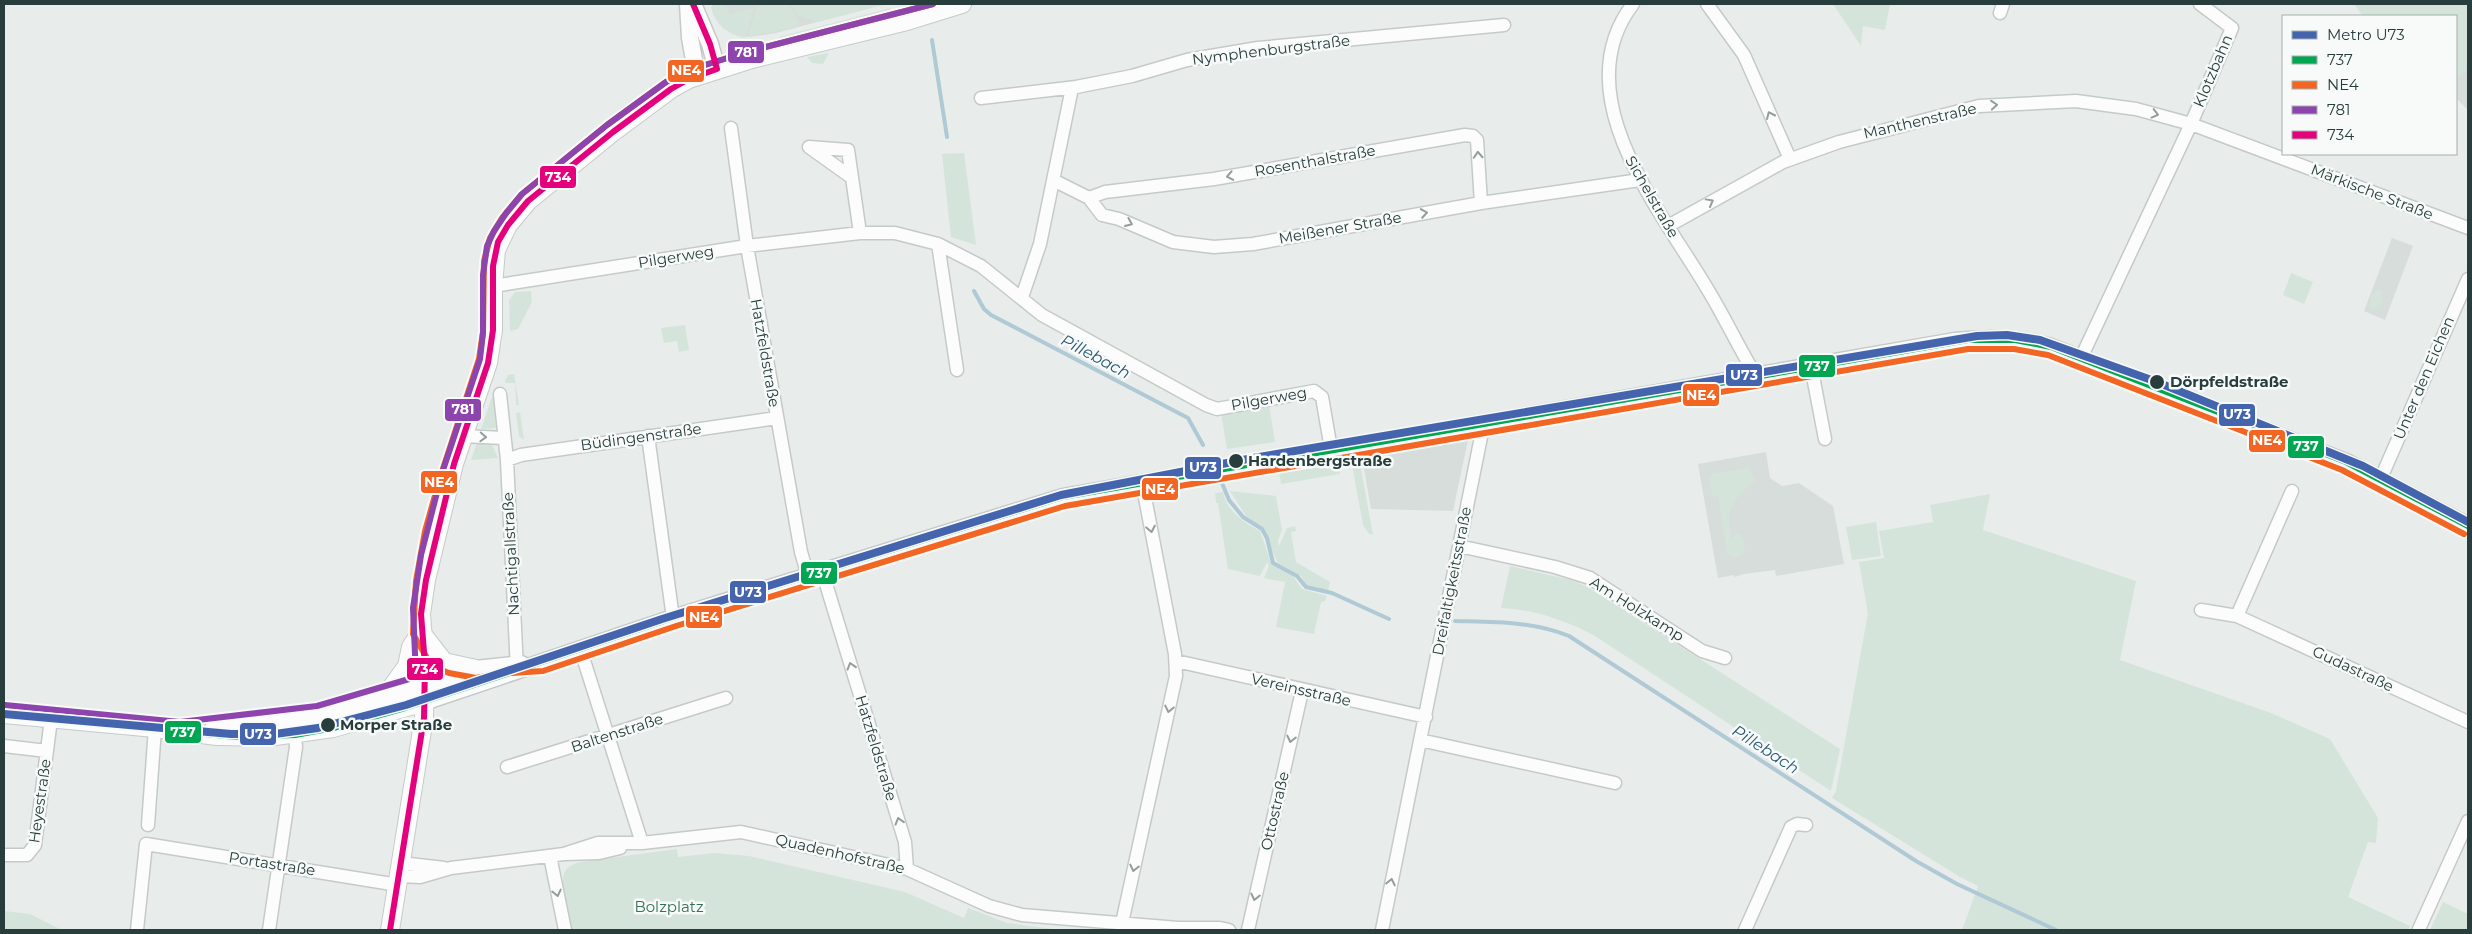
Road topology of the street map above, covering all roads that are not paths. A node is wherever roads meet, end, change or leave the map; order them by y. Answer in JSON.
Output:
{"nodes":[{"id":1,"x":688,"y":4,"type":"edge"},
{"id":2,"x":693,"y":4,"type":"edge"},
{"id":3,"x":962,"y":4,"type":"edge"},
{"id":4,"x":1633,"y":4,"type":"edge"},
{"id":5,"x":1708,"y":4,"type":"edge"},
{"id":6,"x":2200,"y":4,"type":"edge"},
{"id":7,"x":1504,"y":25,"type":"dead end"},
{"id":8,"x":717,"y":69,"type":"junction"},
{"id":9,"x":697,"y":76,"type":"junction"},
{"id":10,"x":1072,"y":88,"type":"junction"},
{"id":11,"x":981,"y":98,"type":"dead end"},
{"id":12,"x":2191,"y":124,"type":"junction"},
{"id":13,"x":731,"y":128,"type":"dead end"},
{"id":14,"x":1790,"y":159,"type":"junction"},
{"id":15,"x":851,"y":177,"type":"dead end"},
{"id":16,"x":1640,"y":180,"type":"junction"},
{"id":17,"x":1055,"y":181,"type":"junction"},
{"id":18,"x":1089,"y":198,"type":"junction"},
{"id":19,"x":1481,"y":204,"type":"junction"},
{"id":20,"x":1668,"y":226,"type":"junction"},
{"id":21,"x":2468,"y":228,"type":"edge"},
{"id":22,"x":860,"y":233,"type":"junction"},
{"id":23,"x":938,"y":244,"type":"junction"},
{"id":24,"x":746,"y":246,"type":"junction"},
{"id":25,"x":2468,"y":279,"type":"edge"},
{"id":26,"x":493,"y":286,"type":"junction"},
{"id":27,"x":1022,"y":297,"type":"junction"},
{"id":28,"x":2081,"y":358,"type":"junction"},
{"id":29,"x":1811,"y":366,"type":"junction"},
{"id":30,"x":957,"y":370,"type":"dead end"},
{"id":31,"x":1756,"y":376,"type":"junction"},
{"id":32,"x":500,"y":394,"type":"dead end"},
{"id":33,"x":777,"y":418,"type":"junction"},
{"id":34,"x":1484,"y":422,"type":"junction"},
{"id":35,"x":462,"y":436,"type":"junction"},
{"id":36,"x":648,"y":436,"type":"junction"},
{"id":37,"x":503,"y":438,"type":"junction"},
{"id":38,"x":1825,"y":439,"type":"dead end"},
{"id":39,"x":1331,"y":449,"type":"junction"},
{"id":40,"x":507,"y":460,"type":"junction"},
{"id":41,"x":2381,"y":478,"type":"junction"},
{"id":42,"x":1142,"y":482,"type":"junction"},
{"id":43,"x":2292,"y":491,"type":"dead end"},
{"id":44,"x":2468,"y":526,"type":"edge"},
{"id":45,"x":1459,"y":546,"type":"junction"},
{"id":46,"x":815,"y":574,"type":"junction"},
{"id":47,"x":2201,"y":610,"type":"dead end"},
{"id":48,"x":2237,"y":616,"type":"junction"},
{"id":49,"x":673,"y":618,"type":"junction"},
{"id":50,"x":422,"y":632,"type":"junction"},
{"id":51,"x":580,"y":648,"type":"junction"},
{"id":52,"x":1725,"y":658,"type":"dead end"},
{"id":53,"x":1176,"y":662,"type":"junction"},
{"id":54,"x":517,"y":667,"type":"junction"},
{"id":55,"x":476,"y":669,"type":"junction"},
{"id":56,"x":1302,"y":691,"type":"junction"},
{"id":57,"x":424,"y":693,"type":"junction"},
{"id":58,"x":384,"y":698,"type":"junction"},
{"id":59,"x":726,"y":698,"type":"dead end"},
{"id":60,"x":4,"y":714,"type":"edge"},
{"id":61,"x":1426,"y":717,"type":"junction"},
{"id":62,"x":51,"y":719,"type":"junction"},
{"id":63,"x":2468,"y":722,"type":"edge"},
{"id":64,"x":155,"y":728,"type":"junction"},
{"id":65,"x":180,"y":731,"type":"junction"},
{"id":66,"x":295,"y":735,"type":"junction"},
{"id":67,"x":608,"y":736,"type":"junction"},
{"id":68,"x":1420,"y":740,"type":"junction"},
{"id":69,"x":4,"y":746,"type":"edge"},
{"id":70,"x":47,"y":751,"type":"junction"},
{"id":71,"x":507,"y":767,"type":"dead end"},
{"id":72,"x":1615,"y":783,"type":"dead end"},
{"id":73,"x":2468,"y":821,"type":"edge"},
{"id":74,"x":148,"y":825,"type":"dead end"},
{"id":75,"x":1806,"y":825,"type":"dead end"},
{"id":76,"x":642,"y":843,"type":"junction"},
{"id":77,"x":4,"y":855,"type":"edge"},
{"id":78,"x":550,"y":856,"type":"junction"},
{"id":79,"x":278,"y":865,"type":"junction"},
{"id":80,"x":906,"y":869,"type":"junction"},
{"id":81,"x":399,"y":874,"type":"junction"},
{"id":82,"x":1122,"y":923,"type":"junction"},
{"id":83,"x":1183,"y":929,"type":"edge"},
{"id":84,"x":2419,"y":929,"type":"dead end"},
{"id":85,"x":137,"y":930,"type":"edge"},
{"id":86,"x":269,"y":930,"type":"edge"},
{"id":87,"x":390,"y":930,"type":"edge"},
{"id":88,"x":565,"y":930,"type":"edge"},
{"id":89,"x":1229,"y":930,"type":"edge"},
{"id":90,"x":1248,"y":930,"type":"edge"},
{"id":91,"x":1382,"y":930,"type":"edge"},
{"id":92,"x":1745,"y":930,"type":"edge"}],
"edges":[{"from":1,"to":9,"type":"street"},
{"from":2,"to":8,"type":"street"},
{"from":3,"to":8,"type":"main road"},
{"from":4,"to":16,"type":"street","name":"Sichelstraße"},
{"from":14,"to":5,"type":"street","one_way":true},
{"from":6,"to":12,"type":"street","name":"Klotzbahn"},
{"from":7,"to":10,"type":"street","name":"Nymphenburgstraße"},
{"from":8,"to":9,"type":"main road"},
{"from":9,"to":26,"type":"main road"},
{"from":10,"to":11,"type":"street","name":"Nymphenburgstraße"},
{"from":10,"to":17,"type":"street"},
{"from":14,"to":12,"type":"street","name":"Manthenstraße","one_way":true},
{"from":12,"to":21,"type":"street","name":"Märkische Straße"},
{"from":12,"to":28,"type":"street"},
{"from":13,"to":24,"type":"street","name":"Hatzfeldstraße"},
{"from":20,"to":14,"type":"street","name":"Manthenstraße","one_way":true},
{"from":15,"to":22,"type":"street"},
{"from":16,"to":19,"type":"street","name":"Meißener Straße"},
{"from":16,"to":20,"type":"street","name":"Sichelstraße"},
{"from":17,"to":18,"type":"street","name":"Meißener Straße"},
{"from":17,"to":27,"type":"street"},
{"from":18,"to":19,"type":"street","name":"Meißener Straße","one_way":true},
{"from":19,"to":18,"type":"street","name":"Rosenthalstraße","one_way":true},
{"from":20,"to":31,"type":"street","name":"Sichelstraße"},
{"from":22,"to":23,"type":"street","name":"Pilgerweg"},
{"from":22,"to":24,"type":"street","name":"Pilgerweg"},
{"from":23,"to":27,"type":"street","name":"Pilgerweg"},
{"from":23,"to":30,"type":"street"},
{"from":24,"to":26,"type":"street","name":"Pilgerweg"},
{"from":24,"to":33,"type":"street","name":"Hatzfeldstraße"},
{"from":25,"to":41,"type":"street","name":"Unter den Eichen"},
{"from":26,"to":35,"type":"main road"},
{"from":27,"to":39,"type":"street","name":"Pilgerweg"},
{"from":28,"to":29,"type":"street"},
{"from":28,"to":41,"type":"street"},
{"from":29,"to":31,"type":"street"},
{"from":29,"to":38,"type":"street"},
{"from":31,"to":34,"type":"street"},
{"from":32,"to":37,"type":"street","name":"Nachtigallstraße"},
{"from":33,"to":36,"type":"street","name":"Büdingenstraße"},
{"from":33,"to":46,"type":"street","name":"Hatzfeldstraße"},
{"from":34,"to":39,"type":"street"},
{"from":34,"to":45,"type":"street","name":"Dreifaltigkeitsstraße"},
{"from":35,"to":37,"type":"street","one_way":true},
{"from":35,"to":50,"type":"main road"},
{"from":36,"to":40,"type":"street","name":"Büdingenstraße"},
{"from":36,"to":49,"type":"street"},
{"from":37,"to":40,"type":"street","name":"Nachtigallstraße"},
{"from":39,"to":42,"type":"street"},
{"from":40,"to":54,"type":"street","name":"Nachtigallstraße"},
{"from":41,"to":44,"type":"street"},
{"from":42,"to":46,"type":"street"},
{"from":42,"to":53,"type":"street","one_way":true},
{"from":43,"to":48,"type":"street"},
{"from":45,"to":52,"type":"street","name":"Am Holzkamp"},
{"from":45,"to":61,"type":"street","name":"Dreifaltigkeitsstraße"},
{"from":46,"to":49,"type":"street"},
{"from":80,"to":46,"type":"street","name":"Hatzfeldstraße","one_way":true},
{"from":47,"to":48,"type":"street","name":"Gudastraße"},
{"from":48,"to":63,"type":"street","name":"Gudastraße"},
{"from":49,"to":51,"type":"street"},
{"from":50,"to":55,"type":"main road"},
{"from":50,"to":57,"type":"main road"},
{"from":50,"to":58,"type":"main road"},
{"from":51,"to":54,"type":"street"},
{"from":51,"to":67,"type":"street"},
{"from":53,"to":56,"type":"street","name":"Vereinsstraße"},
{"from":53,"to":82,"type":"street","one_way":true},
{"from":54,"to":55,"type":"street"},
{"from":54,"to":57,"type":"street"},
{"from":55,"to":57,"type":"street"},
{"from":56,"to":61,"type":"street","name":"Vereinsstraße"},
{"from":56,"to":90,"type":"street","name":"Ottostraße","one_way":true},
{"from":57,"to":58,"type":"main road"},
{"from":57,"to":66,"type":"main road"},
{"from":57,"to":81,"type":"main road"},
{"from":58,"to":65,"type":"main road"},
{"from":59,"to":67,"type":"street","name":"Baltenstraße"},
{"from":60,"to":62,"type":"main road"},
{"from":61,"to":68,"type":"street","name":"Dreifaltigkeitsstraße"},
{"from":62,"to":64,"type":"main road"},
{"from":62,"to":70,"type":"street","name":"Heyestraße"},
{"from":64,"to":65,"type":"main road"},
{"from":64,"to":74,"type":"street"},
{"from":65,"to":66,"type":"main road"},
{"from":66,"to":79,"type":"street"},
{"from":67,"to":71,"type":"street","name":"Baltenstraße"},
{"from":67,"to":76,"type":"street"},
{"from":68,"to":72,"type":"street"},
{"from":91,"to":68,"type":"street","name":"Dreifaltigkeitsstraße","one_way":true},
{"from":69,"to":70,"type":"street","name":"Heyestraße"},
{"from":70,"to":77,"type":"street","name":"Heyestraße"},
{"from":73,"to":84,"type":"street"},
{"from":75,"to":92,"type":"street"},
{"from":76,"to":78,"type":"street","name":"Quadenhofstraße"},
{"from":76,"to":80,"type":"street","name":"Quadenhofstraße"},
{"from":78,"to":81,"type":"street","name":"Quadenhofstraße"},
{"from":78,"to":88,"type":"street","one_way":true},
{"from":79,"to":81,"type":"street","name":"Portastraße"},
{"from":79,"to":85,"type":"street","name":"Portastraße"},
{"from":79,"to":86,"type":"street"},
{"from":80,"to":82,"type":"street","name":"Quadenhofstraße"},
{"from":81,"to":87,"type":"main road"},
{"from":82,"to":83,"type":"street","name":"Quadenhofstraße"},
{"from":83,"to":89,"type":"street","name":"Quadenhofstraße"}]}
